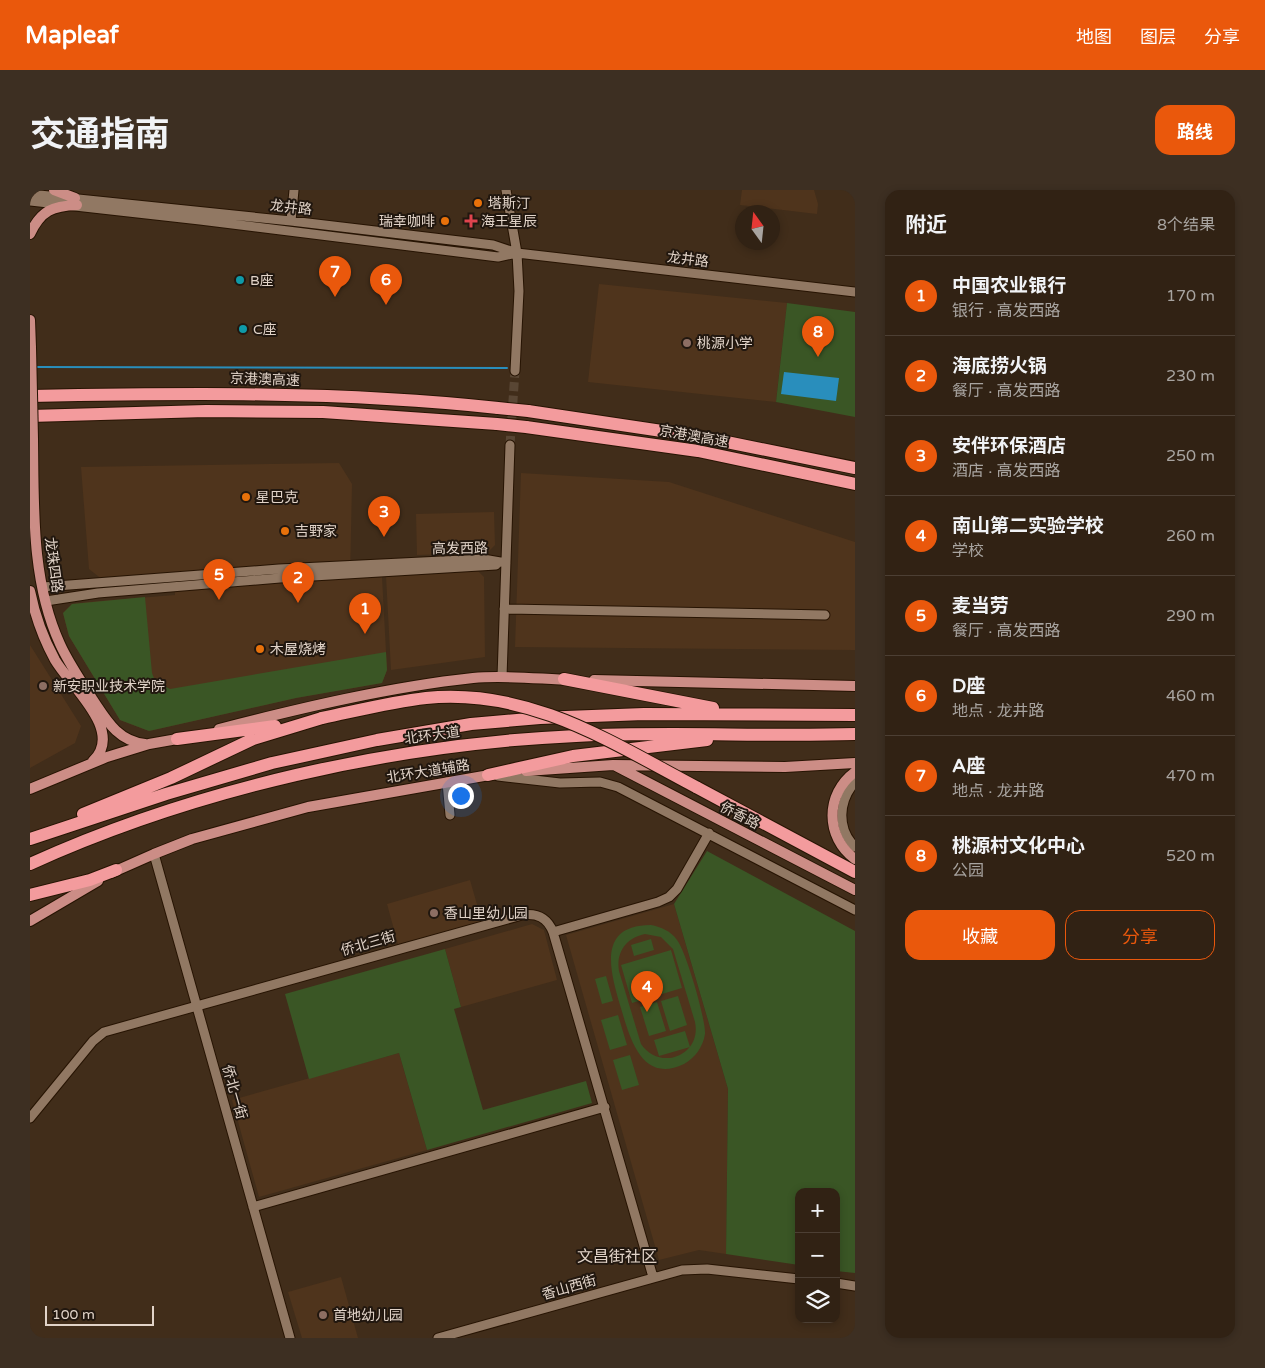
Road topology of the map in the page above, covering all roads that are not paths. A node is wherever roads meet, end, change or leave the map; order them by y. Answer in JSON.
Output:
{"nodes":[{"id":1,"x":54,"y":190,"type":"edge"},
{"id":2,"x":294,"y":190,"type":"edge"},
{"id":3,"x":506,"y":190,"type":"edge"},
{"id":4,"x":30,"y":194,"type":"edge"},
{"id":5,"x":30,"y":202,"type":"edge"},
{"id":6,"x":76,"y":202,"type":"junction"},
{"id":7,"x":291,"y":221,"type":"junction"},
{"id":8,"x":30,"y":234,"type":"edge"},
{"id":9,"x":517,"y":252,"type":"junction"},
{"id":10,"x":855,"y":292,"type":"edge"},
{"id":11,"x":30,"y":320,"type":"edge"},
{"id":12,"x":31,"y":348,"type":"edge"},
{"id":13,"x":515,"y":371,"type":"tunnel mouth"},
{"id":14,"x":30,"y":396,"type":"edge"},
{"id":15,"x":30,"y":416,"type":"edge"},
{"id":16,"x":510,"y":445,"type":"tunnel mouth"},
{"id":17,"x":855,"y":468,"type":"edge"},
{"id":18,"x":855,"y":484,"type":"edge"},
{"id":19,"x":506,"y":563,"type":"junction"},
{"id":20,"x":43,"y":587,"type":"junction"},
{"id":21,"x":30,"y":590,"type":"edge"},
{"id":22,"x":46,"y":601,"type":"junction"},
{"id":23,"x":31,"y":604,"type":"edge"},
{"id":24,"x":504,"y":609,"type":"junction"},
{"id":25,"x":825,"y":615,"type":"dead end"},
{"id":26,"x":502,"y":677,"type":"junction"},
{"id":27,"x":564,"y":679,"type":"junction"},
{"id":28,"x":855,"y":686,"type":"edge"},
{"id":29,"x":740,"y":713,"type":"junction"},
{"id":30,"x":855,"y":715,"type":"edge"},
{"id":31,"x":322,"y":718,"type":"junction"},
{"id":32,"x":855,"y":734,"type":"edge"},
{"id":33,"x":749,"y":735,"type":"junction"},
{"id":34,"x":176,"y":739,"type":"junction"},
{"id":35,"x":146,"y":745,"type":"junction"},
{"id":36,"x":91,"y":763,"type":"junction"},
{"id":37,"x":855,"y":763,"type":"edge"},
{"id":38,"x":613,"y":764,"type":"junction"},
{"id":39,"x":855,"y":772,"type":"edge"},
{"id":40,"x":488,"y":775,"type":"junction"},
{"id":41,"x":447,"y":782,"type":"junction"},
{"id":42,"x":855,"y":782,"type":"edge"},
{"id":43,"x":30,"y":789,"type":"edge"},
{"id":44,"x":450,"y":815,"type":"dead end"},
{"id":45,"x":710,"y":833,"type":"junction"},
{"id":46,"x":34,"y":837,"type":"edge"},
{"id":47,"x":855,"y":847,"type":"edge"},
{"id":48,"x":154,"y":854,"type":"junction"},
{"id":49,"x":855,"y":859,"type":"edge"},
{"id":50,"x":30,"y":864,"type":"edge"},
{"id":51,"x":116,"y":870,"type":"junction"},
{"id":52,"x":855,"y":872,"type":"edge"},
{"id":53,"x":855,"y":890,"type":"edge"},
{"id":54,"x":30,"y":895,"type":"edge"},
{"id":55,"x":855,"y":910,"type":"edge"},
{"id":56,"x":30,"y":921,"type":"edge"},
{"id":57,"x":553,"y":932,"type":"junction"},
{"id":58,"x":197,"y":1005,"type":"junction"},
{"id":59,"x":605,"y":1107,"type":"junction"},
{"id":60,"x":30,"y":1118,"type":"edge"},
{"id":61,"x":253,"y":1206,"type":"junction"},
{"id":62,"x":653,"y":1277,"type":"junction"},
{"id":63,"x":795,"y":1279,"type":"edge"},
{"id":64,"x":840,"y":1284,"type":"edge"},
{"id":65,"x":855,"y":1286,"type":"edge"},
{"id":66,"x":290,"y":1338,"type":"edge"},
{"id":67,"x":438,"y":1338,"type":"edge"}],
"edges":[{"from":1,"to":6,"type":"main road"},
{"from":2,"to":7,"type":"street"},
{"from":3,"to":9,"type":"street"},
{"from":4,"to":6,"type":"street","name":"龙井路"},
{"from":5,"to":6,"type":"street","name":"龙井路"},
{"from":6,"to":7,"type":"street","name":"龙井路"},
{"from":6,"to":8,"type":"main road"},
{"from":6,"to":9,"type":"street","name":"龙井路"},
{"from":7,"to":9,"type":"street","name":"龙井路"},
{"from":9,"to":10,"type":"street","name":"龙井路"},
{"from":9,"to":13,"type":"street"},
{"from":11,"to":12,"type":"main road","name":"龙珠四路"},
{"from":12,"to":20,"type":"main road","name":"龙珠四路","bridge":true},
{"from":14,"to":17,"type":"highway","name":"京港澳高速","bridge":true},
{"from":15,"to":18,"type":"highway","name":"京港澳高速","bridge":true},
{"from":16,"to":19,"type":"street"},
{"from":19,"to":20,"type":"street","name":"高发西路"},
{"from":19,"to":22,"type":"street","name":"高发西路"},
{"from":19,"to":24,"type":"street"},
{"from":20,"to":21,"type":"main road"},
{"from":20,"to":22,"type":"main road","name":"龙珠四路"},
{"from":21,"to":23,"type":"main road","name":"龙珠四路"},
{"from":22,"to":23,"type":"main road"},
{"from":22,"to":35,"type":"main road","name":"龙珠四路"},
{"from":23,"to":36,"type":"main road","name":"龙珠四路"},
{"from":24,"to":25,"type":"street"},
{"from":24,"to":26,"type":"street"},
{"from":26,"to":27,"type":"main road"},
{"from":26,"to":34,"type":"main road"},
{"from":27,"to":28,"type":"main road"},
{"from":27,"to":29,"type":"highway"},
{"from":29,"to":30,"type":"highway","name":"北环大道"},
{"from":29,"to":46,"type":"highway","name":"北环大道"},
{"from":31,"to":34,"type":"highway"},
{"from":31,"to":46,"type":"highway"},
{"from":31,"to":52,"type":"highway","bridge":true},
{"from":32,"to":33,"type":"highway","name":"北环大道"},
{"from":33,"to":40,"type":"highway"},
{"from":33,"to":50,"type":"highway","name":"北环大道"},
{"from":34,"to":35,"type":"main road"},
{"from":35,"to":36,"type":"main road"},
{"from":36,"to":43,"type":"main road"},
{"from":37,"to":38,"type":"main road","name":"北环大道辅路"},
{"from":38,"to":40,"type":"main road","name":"北环大道辅路"},
{"from":38,"to":53,"type":"main road","name":"侨香路"},
{"from":39,"to":49,"type":"main road"},
{"from":40,"to":41,"type":"main road","name":"北环大道辅路"},
{"from":40,"to":45,"type":"street"},
{"from":41,"to":44,"type":"street"},
{"from":41,"to":48,"type":"main road","name":"北环大道辅路"},
{"from":42,"to":47,"type":"street"},
{"from":45,"to":55,"type":"street"},
{"from":45,"to":57,"type":"street"},
{"from":48,"to":51,"type":"main road","name":"北环大道辅路"},
{"from":48,"to":58,"type":"street","name":"侨北一街"},
{"from":51,"to":54,"type":"highway"},
{"from":51,"to":56,"type":"main road","name":"北环大道辅路"},
{"from":57,"to":58,"type":"street","name":"侨北三街"},
{"from":57,"to":59,"type":"street"},
{"from":58,"to":60,"type":"street","name":"侨北三街"},
{"from":58,"to":61,"type":"street","name":"侨北一街"},
{"from":59,"to":61,"type":"street"},
{"from":59,"to":62,"type":"street"},
{"from":61,"to":66,"type":"street","name":"侨北一街"},
{"from":62,"to":63,"type":"street","name":"香山西街"},
{"from":62,"to":67,"type":"street","name":"香山西街"},
{"from":64,"to":65,"type":"street"}]}
